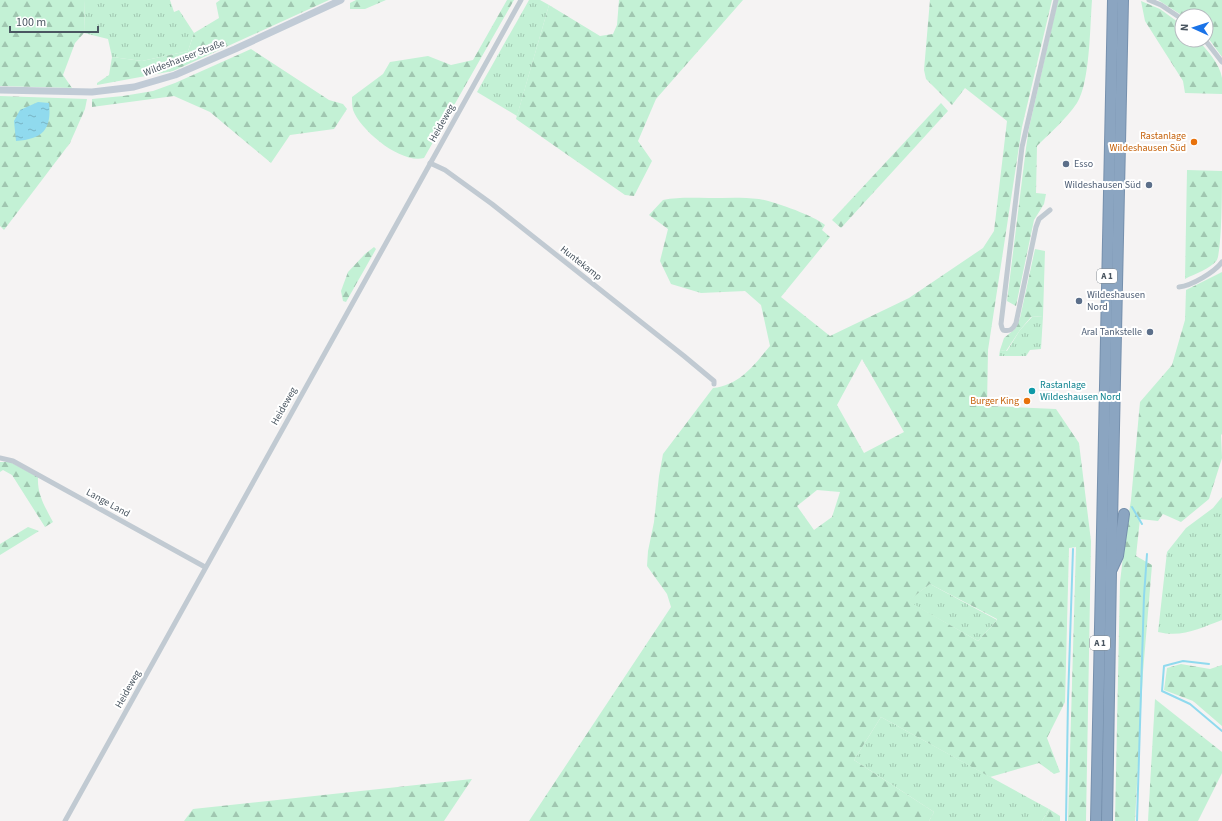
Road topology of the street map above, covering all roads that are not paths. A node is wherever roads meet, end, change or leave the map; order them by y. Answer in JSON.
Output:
{"nodes":[{"id":1,"x":341,"y":0,"type":"edge"},
{"id":2,"x":521,"y":0,"type":"edge"},
{"id":3,"x":1056,"y":0,"type":"edge"},
{"id":4,"x":1113,"y":0,"type":"edge"},
{"id":5,"x":1123,"y":0,"type":"edge"},
{"id":6,"x":1149,"y":0,"type":"edge"},
{"id":7,"x":1174,"y":14,"type":"edge"},
{"id":8,"x":1211,"y":48,"type":"edge"},
{"id":9,"x":1222,"y":62,"type":"edge"},
{"id":10,"x":0,"y":90,"type":"edge"},
{"id":11,"x":430,"y":163,"type":"junction"},
{"id":12,"x":1050,"y":210,"type":"dead end"},
{"id":13,"x":1222,"y":262,"type":"edge"},
{"id":14,"x":1179,"y":287,"type":"dead end"},
{"id":15,"x":714,"y":384,"type":"dead end"},
{"id":16,"x":0,"y":458,"type":"edge"},
{"id":17,"x":1124,"y":514,"type":"dead end"},
{"id":18,"x":206,"y":567,"type":"junction"},
{"id":19,"x":1111,"y":571,"type":"junction"},
{"id":20,"x":65,"y":821,"type":"edge"},
{"id":21,"x":1096,"y":821,"type":"edge"},
{"id":22,"x":1107,"y":821,"type":"edge"}],
"edges":[{"from":1,"to":10,"type":"main road","name":"Wildeshauser Straße"},
{"from":2,"to":11,"type":"street","name":"Heideweg"},
{"from":3,"to":12,"type":"street"},
{"from":4,"to":21,"type":"highway","number":"A 1"},
{"from":5,"to":19,"type":"highway","number":"A 1"},
{"from":6,"to":7,"type":"street"},
{"from":8,"to":9,"type":"street"},
{"from":11,"to":15,"type":"street","name":"Huntekamp"},
{"from":11,"to":18,"type":"street","name":"Heideweg"},
{"from":13,"to":14,"type":"street"},
{"from":16,"to":18,"type":"street","name":"Lange Land"},
{"from":17,"to":19,"type":"highway"},
{"from":18,"to":20,"type":"street","name":"Heideweg"},
{"from":19,"to":22,"type":"highway","number":"A 1"}]}
